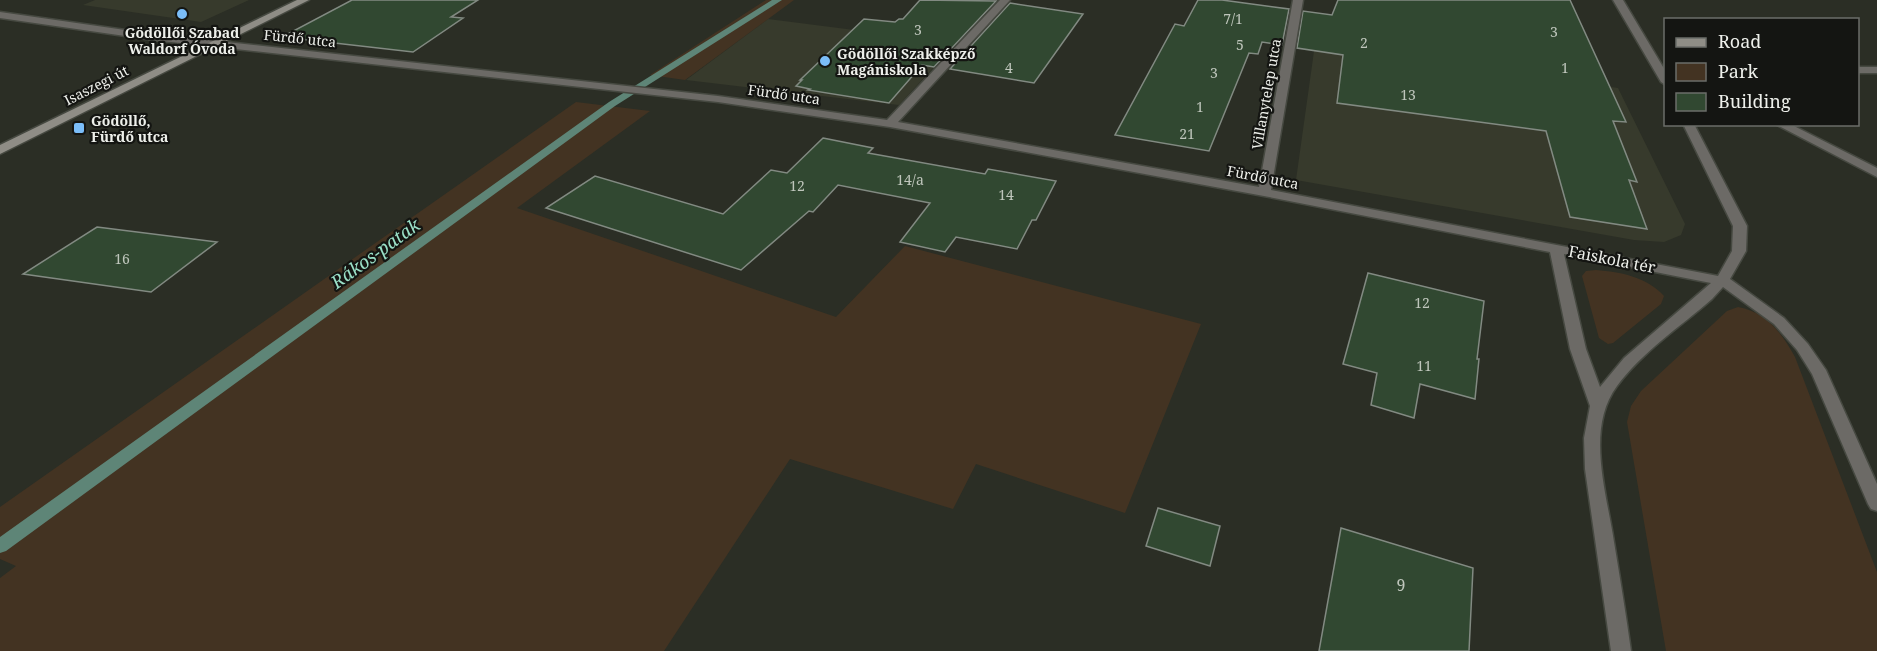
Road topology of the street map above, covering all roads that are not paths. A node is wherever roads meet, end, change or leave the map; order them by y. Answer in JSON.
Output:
{"nodes":[{"id":1,"x":303,"y":0,"type":"edge"},
{"id":2,"x":1005,"y":0,"type":"edge"},
{"id":3,"x":1298,"y":0,"type":"edge"},
{"id":4,"x":1618,"y":0,"type":"edge"},
{"id":5,"x":0,"y":15,"type":"edge"},
{"id":6,"x":214,"y":43,"type":"junction"},
{"id":7,"x":1859,"y":70,"type":"edge"},
{"id":8,"x":1877,"y":70,"type":"edge"},
{"id":9,"x":1664,"y":77,"type":"edge"},
{"id":10,"x":890,"y":124,"type":"junction"},
{"id":11,"x":1689,"y":126,"type":"edge"},
{"id":12,"x":1784,"y":126,"type":"edge"},
{"id":13,"x":0,"y":150,"type":"edge"},
{"id":14,"x":1877,"y":173,"type":"edge"},
{"id":15,"x":1264,"y":192,"type":"junction"},
{"id":16,"x":1556,"y":248,"type":"junction"},
{"id":17,"x":1723,"y":281,"type":"junction"},
{"id":18,"x":1598,"y":406,"type":"junction"},
{"id":19,"x":1877,"y":504,"type":"edge"},
{"id":20,"x":1621,"y":651,"type":"edge"}],
"edges":[{"from":1,"to":6,"type":"main road","name":"Isaszegi út"},
{"from":2,"to":10,"type":"street"},
{"from":3,"to":15,"type":"street","name":"Villanytelep utca"},
{"from":4,"to":9,"type":"street"},
{"from":5,"to":6,"type":"street","name":"Fürdő utca"},
{"from":6,"to":10,"type":"street","name":"Fürdő utca"},
{"from":6,"to":13,"type":"main road","name":"Isaszegi út"},
{"from":7,"to":8,"type":"street"},
{"from":10,"to":15,"type":"street","name":"Fürdő utca"},
{"from":11,"to":17,"type":"street"},
{"from":12,"to":14,"type":"street"},
{"from":15,"to":16,"type":"street","name":"Fürdő utca"},
{"from":16,"to":17,"type":"street","name":"Faiskola tér"},
{"from":16,"to":18,"type":"street","name":"Faiskola tér"},
{"from":17,"to":18,"type":"street"},
{"from":17,"to":19,"type":"street","name":"Faiskola tér"},
{"from":18,"to":20,"type":"street"}]}
